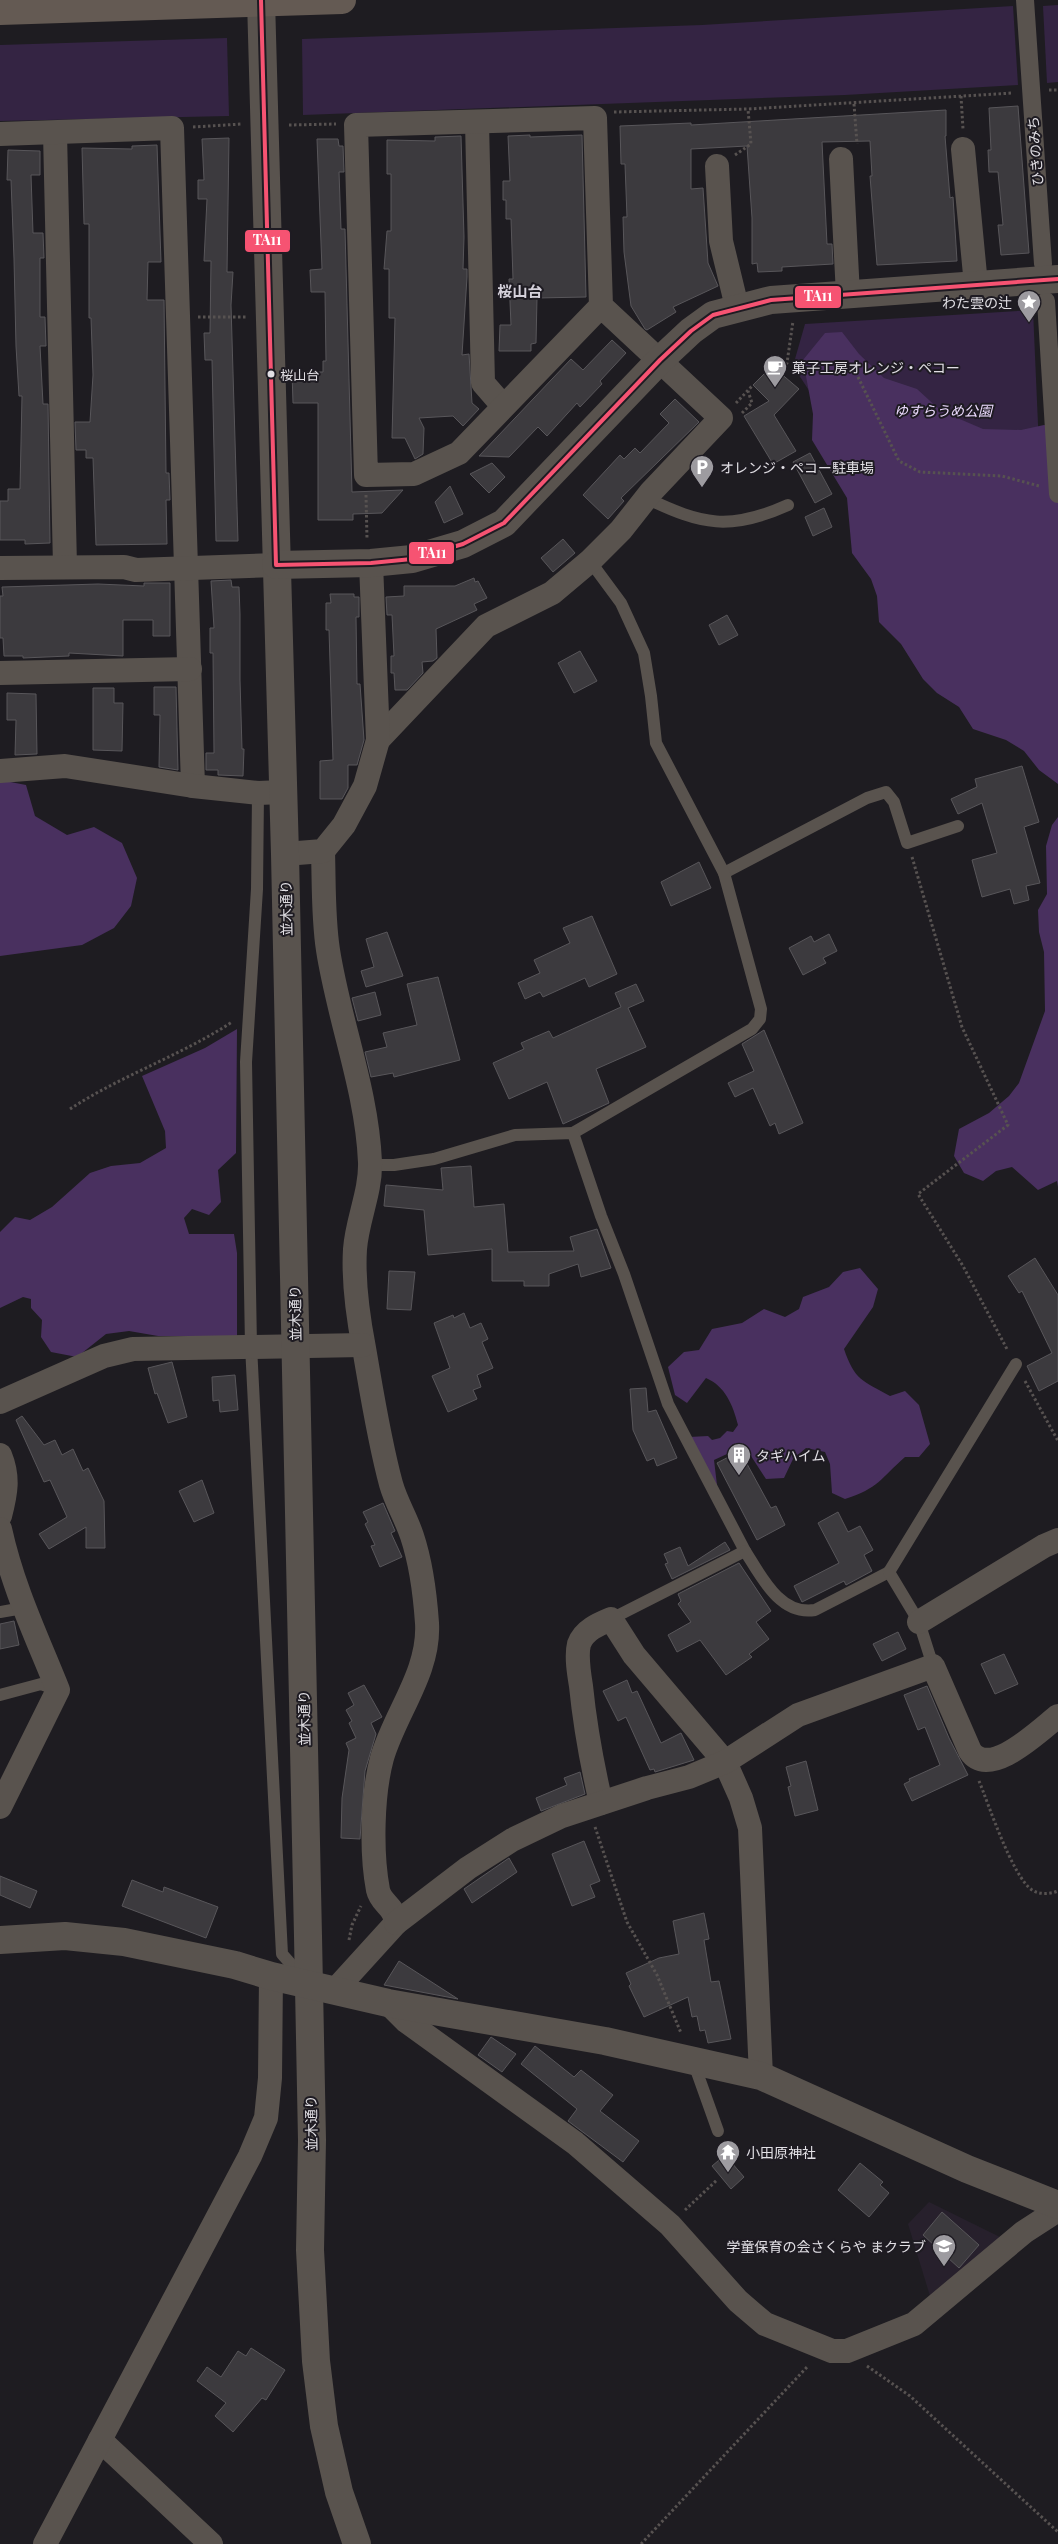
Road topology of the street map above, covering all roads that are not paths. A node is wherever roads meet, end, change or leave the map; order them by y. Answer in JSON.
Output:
{"nodes":[{"id":1,"x":261,"y":0,"type":"edge"},
{"id":2,"x":342,"y":0,"type":"edge"},
{"id":3,"x":1025,"y":0,"type":"edge"},
{"id":4,"x":0,"y":11,"type":"edge"},
{"id":5,"x":477,"y":122,"type":"junction"},
{"id":6,"x":55,"y":133,"type":"junction"},
{"id":7,"x":0,"y":134,"type":"edge"},
{"id":8,"x":963,"y":149,"type":"road end"},
{"id":9,"x":841,"y":159,"type":"road end"},
{"id":10,"x":717,"y":166,"type":"road end"},
{"id":11,"x":1049,"y":281,"type":"edge"},
{"id":12,"x":976,"y":285,"type":"junction"},
{"id":13,"x":848,"y":295,"type":"junction"},
{"id":14,"x":601,"y":306,"type":"junction"},
{"id":15,"x":738,"y":307,"type":"junction"},
{"id":16,"x":660,"y":360,"type":"junction"},
{"id":17,"x":503,"y":406,"type":"junction"},
{"id":18,"x":1057,"y":493,"type":"edge"},
{"id":19,"x":646,"y":498,"type":"junction"},
{"id":20,"x":788,"y":505,"type":"dead end"},
{"id":21,"x":369,"y":553,"type":"junction"},
{"id":22,"x":590,"y":561,"type":"junction"},
{"id":23,"x":276,"y":565,"type":"junction"},
{"id":24,"x":65,"y":566,"type":"junction"},
{"id":25,"x":185,"y":567,"type":"junction"},
{"id":26,"x":0,"y":568,"type":"edge"},
{"id":27,"x":190,"y":669,"type":"junction"},
{"id":28,"x":0,"y":673,"type":"edge"},
{"id":29,"x":378,"y":740,"type":"junction"},
{"id":30,"x":0,"y":771,"type":"edge"},
{"id":31,"x":193,"y":786,"type":"junction"},
{"id":32,"x":270,"y":792,"type":"junction"},
{"id":33,"x":958,"y":826,"type":"dead end"},
{"id":34,"x":322,"y":851,"type":"junction"},
{"id":35,"x":285,"y":854,"type":"junction"},
{"id":36,"x":724,"y":873,"type":"junction"},
{"id":37,"x":573,"y":1133,"type":"junction"},
{"id":38,"x":370,"y":1165,"type":"junction"},
{"id":39,"x":363,"y":1345,"type":"junction"},
{"id":40,"x":251,"y":1346,"type":"junction"},
{"id":41,"x":1016,"y":1364,"type":"road end"},
{"id":42,"x":0,"y":1402,"type":"edge"},
{"id":43,"x":0,"y":1457,"type":"edge"},
{"id":44,"x":0,"y":1516,"type":"edge"},
{"id":45,"x":0,"y":1528,"type":"edge"},
{"id":46,"x":1058,"y":1540,"type":"edge"},
{"id":47,"x":745,"y":1551,"type":"junction"},
{"id":48,"x":889,"y":1572,"type":"junction"},
{"id":49,"x":23,"y":1608,"type":"junction"},
{"id":50,"x":0,"y":1612,"type":"edge"},
{"id":51,"x":611,"y":1619,"type":"junction"},
{"id":52,"x":919,"y":1622,"type":"junction"},
{"id":53,"x":933,"y":1666,"type":"junction"},
{"id":54,"x":58,"y":1690,"type":"junction"},
{"id":55,"x":0,"y":1695,"type":"edge"},
{"id":56,"x":1058,"y":1716,"type":"edge"},
{"id":57,"x":725,"y":1762,"type":"junction"},
{"id":58,"x":594,"y":1805,"type":"junction"},
{"id":59,"x":0,"y":1807,"type":"edge"},
{"id":60,"x":396,"y":1923,"type":"junction"},
{"id":61,"x":0,"y":1940,"type":"edge"},
{"id":62,"x":271,"y":1976,"type":"junction"},
{"id":63,"x":309,"y":1984,"type":"junction"},
{"id":64,"x":336,"y":1990,"type":"junction"},
{"id":65,"x":388,"y":2003,"type":"junction"},
{"id":66,"x":692,"y":2059,"type":"junction"},
{"id":67,"x":760,"y":2076,"type":"junction"},
{"id":68,"x":718,"y":2131,"type":"dead end"},
{"id":69,"x":1058,"y":2205,"type":"edge"},
{"id":70,"x":1058,"y":2210,"type":"edge"},
{"id":71,"x":100,"y":2440,"type":"junction"},
{"id":72,"x":45,"y":2544,"type":"edge"},
{"id":73,"x":211,"y":2544,"type":"edge"},
{"id":74,"x":358,"y":2544,"type":"edge"}],
"edges":[{"from":1,"to":23,"type":"street","name":"並木通り"},
{"from":2,"to":4,"type":"highway"},
{"from":3,"to":11,"type":"street","name":"ひきのみち"},
{"from":5,"to":14,"type":"street"},
{"from":5,"to":17,"type":"street"},
{"from":5,"to":17,"type":"street"},
{"from":6,"to":7,"type":"street"},
{"from":6,"to":24,"type":"street"},
{"from":6,"to":25,"type":"street"},
{"from":8,"to":12,"type":"street"},
{"from":9,"to":13,"type":"street"},
{"from":10,"to":15,"type":"street"},
{"from":11,"to":12,"type":"street"},
{"from":11,"to":18,"type":"street","name":"ひきのみち"},
{"from":12,"to":13,"type":"street"},
{"from":13,"to":15,"type":"street"},
{"from":14,"to":16,"type":"street"},
{"from":14,"to":17,"type":"street"},
{"from":15,"to":16,"type":"street"},
{"from":16,"to":19,"type":"street"},
{"from":16,"to":21,"type":"street"},
{"from":19,"to":20,"type":"lane"},
{"from":19,"to":22,"type":"street"},
{"from":21,"to":23,"type":"street"},
{"from":21,"to":29,"type":"street"},
{"from":22,"to":29,"type":"street"},
{"from":22,"to":36,"type":"lane"},
{"from":23,"to":25,"type":"street"},
{"from":23,"to":32,"type":"street","name":"並木通り"},
{"from":24,"to":25,"type":"street"},
{"from":24,"to":26,"type":"street"},
{"from":25,"to":27,"type":"street"},
{"from":27,"to":28,"type":"street"},
{"from":27,"to":31,"type":"street"},
{"from":29,"to":34,"type":"street"},
{"from":30,"to":31,"type":"street"},
{"from":31,"to":32,"type":"street"},
{"from":32,"to":35,"type":"street","name":"並木通り"},
{"from":32,"to":40,"type":"lane"},
{"from":33,"to":36,"type":"lane"},
{"from":34,"to":35,"type":"street"},
{"from":34,"to":38,"type":"street"},
{"from":35,"to":63,"type":"street","name":"並木通り"},
{"from":36,"to":37,"type":"lane"},
{"from":37,"to":38,"type":"lane"},
{"from":37,"to":47,"type":"lane"},
{"from":38,"to":39,"type":"street"},
{"from":39,"to":40,"type":"street"},
{"from":39,"to":60,"type":"street"},
{"from":40,"to":42,"type":"street"},
{"from":40,"to":63,"type":"lane"},
{"from":41,"to":48,"type":"lane"},
{"from":43,"to":44,"type":"street"},
{"from":45,"to":49,"type":"street"},
{"from":46,"to":52,"type":"street"},
{"from":47,"to":48,"type":"lane"},
{"from":47,"to":51,"type":"lane"},
{"from":48,"to":52,"type":"lane"},
{"from":49,"to":50,"type":"lane"},
{"from":49,"to":54,"type":"street"},
{"from":51,"to":57,"type":"street"},
{"from":51,"to":58,"type":"street"},
{"from":52,"to":53,"type":"lane"},
{"from":53,"to":56,"type":"street"},
{"from":53,"to":57,"type":"street"},
{"from":54,"to":55,"type":"lane"},
{"from":54,"to":59,"type":"street"},
{"from":57,"to":58,"type":"street"},
{"from":57,"to":67,"type":"street"},
{"from":58,"to":60,"type":"street"},
{"from":60,"to":64,"type":"street"},
{"from":61,"to":62,"type":"street"},
{"from":62,"to":63,"type":"street"},
{"from":62,"to":71,"type":"street"},
{"from":63,"to":64,"type":"street"},
{"from":63,"to":74,"type":"street","name":"並木通り"},
{"from":64,"to":65,"type":"street"},
{"from":65,"to":66,"type":"street"},
{"from":65,"to":70,"type":"street"},
{"from":66,"to":67,"type":"street"},
{"from":66,"to":68,"type":"lane"},
{"from":67,"to":69,"type":"street"},
{"from":71,"to":72,"type":"street"},
{"from":71,"to":73,"type":"street"}]}
